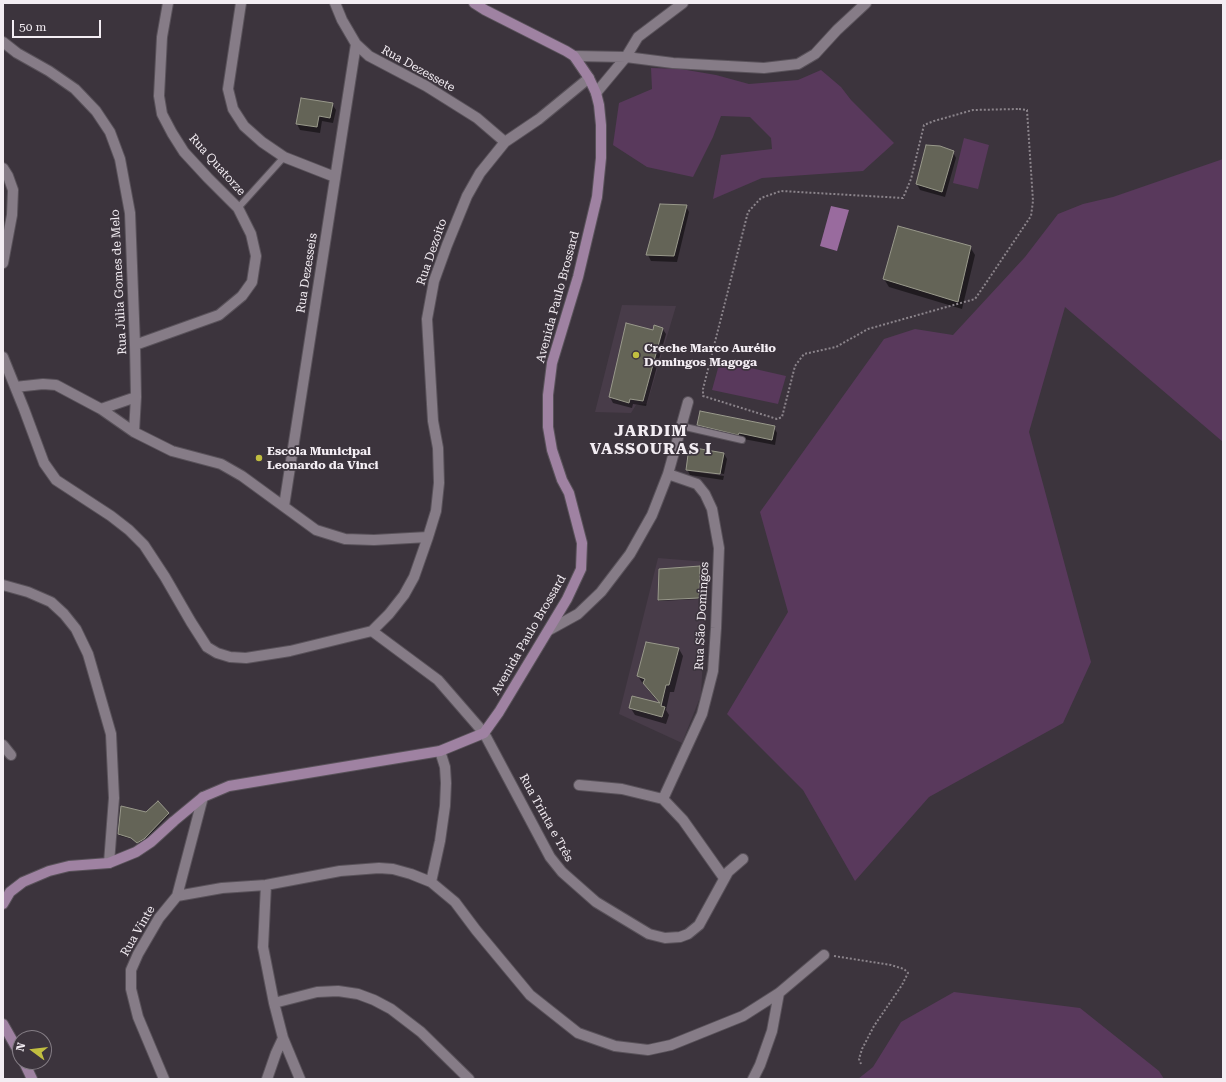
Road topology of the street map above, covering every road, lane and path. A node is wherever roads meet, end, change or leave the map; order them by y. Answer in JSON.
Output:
{"nodes":[{"id":1,"x":168,"y":3,"type":"edge"},
{"id":2,"x":241,"y":3,"type":"edge"},
{"id":3,"x":335,"y":3,"type":"edge"},
{"id":4,"x":474,"y":3,"type":"edge"},
{"id":5,"x":683,"y":3,"type":"edge"},
{"id":6,"x":866,"y":3,"type":"edge"},
{"id":7,"x":3,"y":42,"type":"edge"},
{"id":8,"x":356,"y":44,"type":"junction"},
{"id":9,"x":574,"y":56,"type":"junction"},
{"id":10,"x":626,"y":57,"type":"junction"},
{"id":11,"x":589,"y":78,"type":"junction"},
{"id":12,"x":596,"y":93,"type":"junction"},
{"id":13,"x":505,"y":142,"type":"junction"},
{"id":14,"x":284,"y":156,"type":"junction"},
{"id":15,"x":3,"y":168,"type":"edge"},
{"id":16,"x":335,"y":177,"type":"junction"},
{"id":17,"x":238,"y":208,"type":"junction"},
{"id":18,"x":3,"y":263,"type":"edge"},
{"id":19,"x":135,"y":345,"type":"junction"},
{"id":20,"x":3,"y":357,"type":"edge"},
{"id":21,"x":15,"y":387,"type":"junction"},
{"id":22,"x":703,"y":396,"type":"joint"},
{"id":23,"x":136,"y":398,"type":"junction"},
{"id":24,"x":688,"y":402,"type":"dead end"},
{"id":25,"x":102,"y":409,"type":"junction"},
{"id":26,"x":681,"y":426,"type":"junction"},
{"id":27,"x":134,"y":432,"type":"junction"},
{"id":28,"x":742,"y":440,"type":"dead end"},
{"id":29,"x":668,"y":474,"type":"junction"},
{"id":30,"x":284,"y":506,"type":"junction"},
{"id":31,"x":428,"y":537,"type":"junction"},
{"id":32,"x":3,"y":585,"type":"edge"},
{"id":33,"x":549,"y":630,"type":"junction"},
{"id":34,"x":372,"y":631,"type":"junction"},
{"id":35,"x":484,"y":733,"type":"junction"},
{"id":36,"x":3,"y":745,"type":"edge"},
{"id":37,"x":440,"y":751,"type":"junction"},
{"id":38,"x":11,"y":755,"type":"dead end"},
{"id":39,"x":579,"y":785,"type":"dead end"},
{"id":40,"x":203,"y":798,"type":"junction"},
{"id":41,"x":663,"y":799,"type":"junction"},
{"id":42,"x":742,"y":859,"type":"dead end"},
{"id":43,"x":109,"y":863,"type":"junction"},
{"id":44,"x":724,"y":878,"type":"junction"},
{"id":45,"x":431,"y":882,"type":"junction"},
{"id":46,"x":266,"y":885,"type":"junction"},
{"id":47,"x":177,"y":896,"type":"junction"},
{"id":48,"x":3,"y":904,"type":"edge"},
{"id":49,"x":824,"y":955,"type":"joint"},
{"id":50,"x":778,"y":993,"type":"junction"},
{"id":51,"x":274,"y":1003,"type":"junction"},
{"id":52,"x":3,"y":1024,"type":"edge"},
{"id":53,"x":283,"y":1038,"type":"junction"},
{"id":54,"x":12,"y":1040,"type":"edge"},
{"id":55,"x":860,"y":1064,"type":"dead end"},
{"id":56,"x":164,"y":1079,"type":"edge"},
{"id":57,"x":267,"y":1079,"type":"edge"},
{"id":58,"x":300,"y":1079,"type":"edge"},
{"id":59,"x":468,"y":1079,"type":"edge"},
{"id":60,"x":753,"y":1079,"type":"edge"}],
"edges":[{"from":1,"to":17,"type":"street","name":"Rua Quatorze"},
{"from":2,"to":14,"type":"street"},
{"from":3,"to":8,"type":"street","name":"Rua Dezessete"},
{"from":4,"to":9,"type":"main road","name":"Avenida Paulo Brossard"},
{"from":5,"to":10,"type":"street"},
{"from":6,"to":10,"type":"street"},
{"from":7,"to":19,"type":"street","name":"Rua Júlia Gomes de Melo"},
{"from":8,"to":13,"type":"street","name":"Rua Dezessete"},
{"from":8,"to":16,"type":"street","name":"Rua Dezesseis"},
{"from":9,"to":10,"type":"street"},
{"from":9,"to":11,"type":"main road","name":"Avenida Paulo Brossard"},
{"from":10,"to":12,"type":"street"},
{"from":11,"to":12,"type":"main road","name":"Avenida Paulo Brossard"},
{"from":11,"to":13,"type":"street","name":"Rua Dezoito"},
{"from":12,"to":33,"type":"main road","name":"Avenida Paulo Brossard"},
{"from":13,"to":31,"type":"street","name":"Rua Dezoito"},
{"from":14,"to":16,"type":"street"},
{"from":14,"to":17,"type":"lane"},
{"from":15,"to":18,"type":"street"},
{"from":16,"to":30,"type":"street","name":"Rua Dezesseis"},
{"from":17,"to":19,"type":"street","name":"Rua Quatorze"},
{"from":19,"to":23,"type":"street","name":"Rua Júlia Gomes de Melo"},
{"from":20,"to":21,"type":"street"},
{"from":21,"to":25,"type":"street"},
{"from":21,"to":34,"type":"street"},
{"from":22,"to":22,"type":"path"},
{"from":23,"to":25,"type":"street"},
{"from":23,"to":27,"type":"street","name":"Rua Júlia Gomes de Melo"},
{"from":24,"to":26,"type":"street"},
{"from":25,"to":27,"type":"street"},
{"from":26,"to":28,"type":"lane"},
{"from":26,"to":29,"type":"street"},
{"from":27,"to":30,"type":"street"},
{"from":29,"to":33,"type":"street"},
{"from":29,"to":41,"type":"street","name":"Rua São Domingos"},
{"from":30,"to":31,"type":"street"},
{"from":31,"to":34,"type":"street","name":"Rua Dezoito"},
{"from":32,"to":43,"type":"street"},
{"from":33,"to":35,"type":"main road","name":"Avenida Paulo Brossard"},
{"from":34,"to":35,"type":"street","name":"Rua Trinta e Três"},
{"from":35,"to":37,"type":"main road"},
{"from":35,"to":44,"type":"street","name":"Rua Trinta e Três"},
{"from":36,"to":38,"type":"street"},
{"from":37,"to":40,"type":"main road"},
{"from":37,"to":45,"type":"street"},
{"from":39,"to":41,"type":"street"},
{"from":40,"to":43,"type":"main road"},
{"from":40,"to":47,"type":"street","name":"Rua Vinte"},
{"from":41,"to":44,"type":"street"},
{"from":42,"to":44,"type":"street","name":"Rua Trinta e Três"},
{"from":43,"to":48,"type":"main road"},
{"from":45,"to":46,"type":"street"},
{"from":45,"to":50,"type":"street"},
{"from":46,"to":47,"type":"street"},
{"from":46,"to":51,"type":"street"},
{"from":47,"to":56,"type":"street","name":"Rua Vinte"},
{"from":49,"to":50,"type":"street"},
{"from":49,"to":55,"type":"path"},
{"from":50,"to":60,"type":"street"},
{"from":51,"to":53,"type":"street"},
{"from":51,"to":59,"type":"street"},
{"from":52,"to":54,"type":"main road"},
{"from":53,"to":57,"type":"street"},
{"from":53,"to":58,"type":"street"}]}
